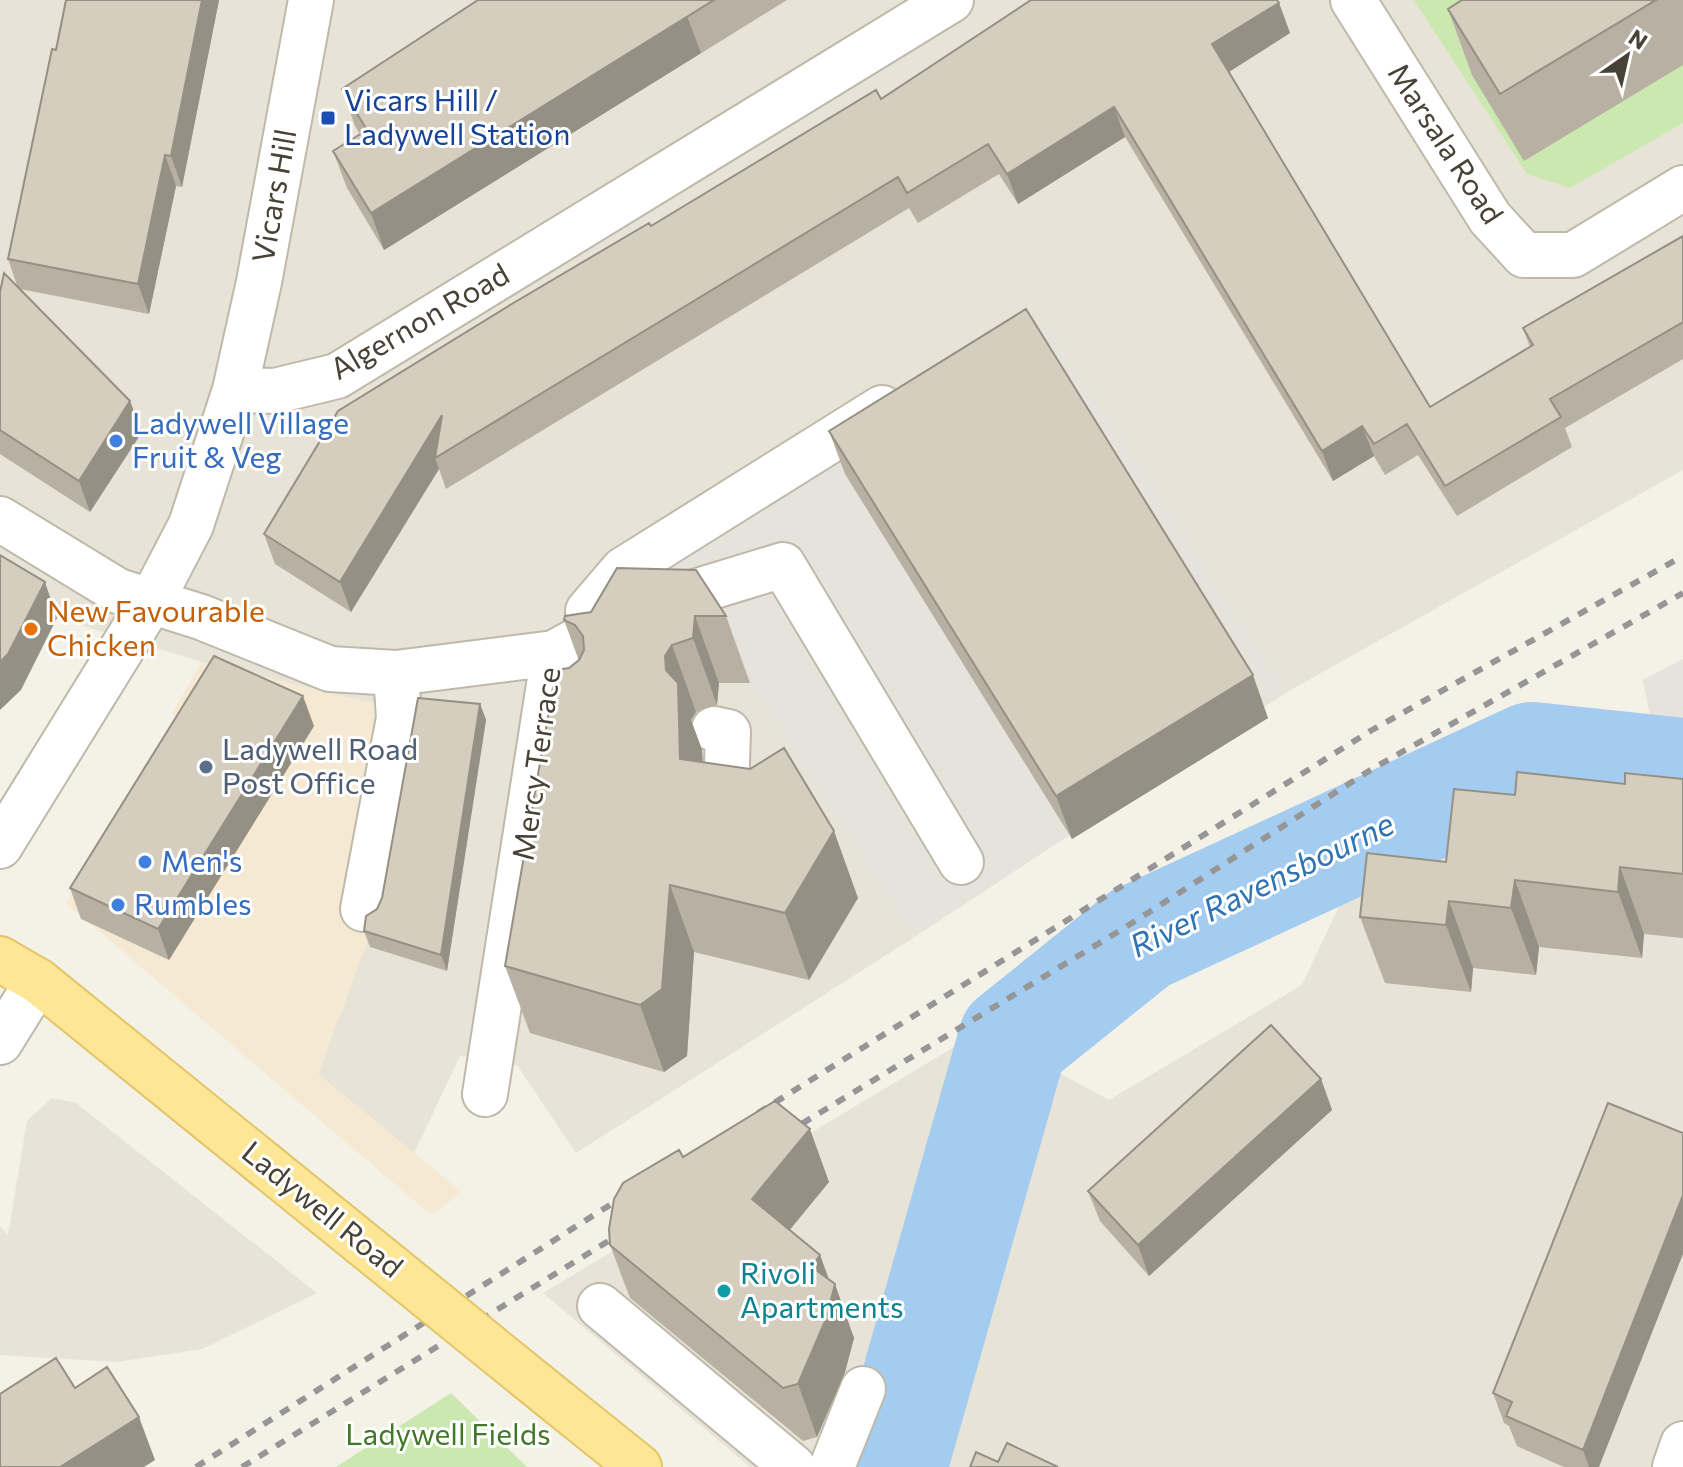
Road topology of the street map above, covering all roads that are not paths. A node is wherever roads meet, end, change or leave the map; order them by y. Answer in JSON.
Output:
{"nodes":[{"id":1,"x":311,"y":0,"type":"edge"},
{"id":2,"x":951,"y":0,"type":"edge"},
{"id":3,"x":1353,"y":0,"type":"edge"},
{"id":4,"x":1683,"y":188,"type":"edge"},
{"id":5,"x":912,"y":389,"type":"edge"},
{"id":6,"x":235,"y":390,"type":"junction"},
{"id":7,"x":0,"y":519,"type":"edge"},
{"id":8,"x":152,"y":600,"type":"junction"},
{"id":9,"x":554,"y":653,"type":"junction"},
{"id":10,"x":396,"y":673,"type":"junction"},
{"id":11,"x":714,"y":729,"type":"dead end"},
{"id":12,"x":726,"y":793,"type":"edge"},
{"id":13,"x":0,"y":846,"type":"edge"},
{"id":14,"x":961,"y":862,"type":"dead end"},
{"id":15,"x":363,"y":909,"type":"dead end"},
{"id":16,"x":0,"y":959,"type":"edge"},
{"id":17,"x":38,"y":981,"type":"junction"},
{"id":18,"x":0,"y":1042,"type":"edge"},
{"id":19,"x":485,"y":1094,"type":"dead end"},
{"id":20,"x":600,"y":1306,"type":"dead end"},
{"id":21,"x":863,"y":1389,"type":"dead end"},
{"id":22,"x":1683,"y":1444,"type":"edge"},
{"id":23,"x":639,"y":1467,"type":"edge"},
{"id":24,"x":793,"y":1467,"type":"edge"},
{"id":25,"x":832,"y":1467,"type":"edge"},
{"id":26,"x":1675,"y":1467,"type":"edge"}],
"edges":[{"from":1,"to":6,"type":"street","name":"Vicars Hill"},
{"from":2,"to":6,"type":"street","name":"Algernon Road"},
{"from":3,"to":4,"type":"street","name":"Marsala Road"},
{"from":5,"to":9,"type":"street"},
{"from":6,"to":8,"type":"street"},
{"from":7,"to":8,"type":"street","name":"Mercy Terrace"},
{"from":8,"to":10,"type":"street","name":"Mercy Terrace"},
{"from":8,"to":13,"type":"street"},
{"from":9,"to":10,"type":"street","name":"Mercy Terrace"},
{"from":9,"to":14,"type":"street"},
{"from":9,"to":19,"type":"street","name":"Mercy Terrace"},
{"from":10,"to":15,"type":"street"},
{"from":11,"to":12,"type":"street"},
{"from":16,"to":17,"type":"main road","name":"Ladywell Road"},
{"from":17,"to":18,"type":"street"},
{"from":17,"to":23,"type":"main road","name":"Ladywell Road","bridge":true},
{"from":20,"to":24,"type":"street"},
{"from":21,"to":25,"type":"street"},
{"from":22,"to":26,"type":"street"}]}
